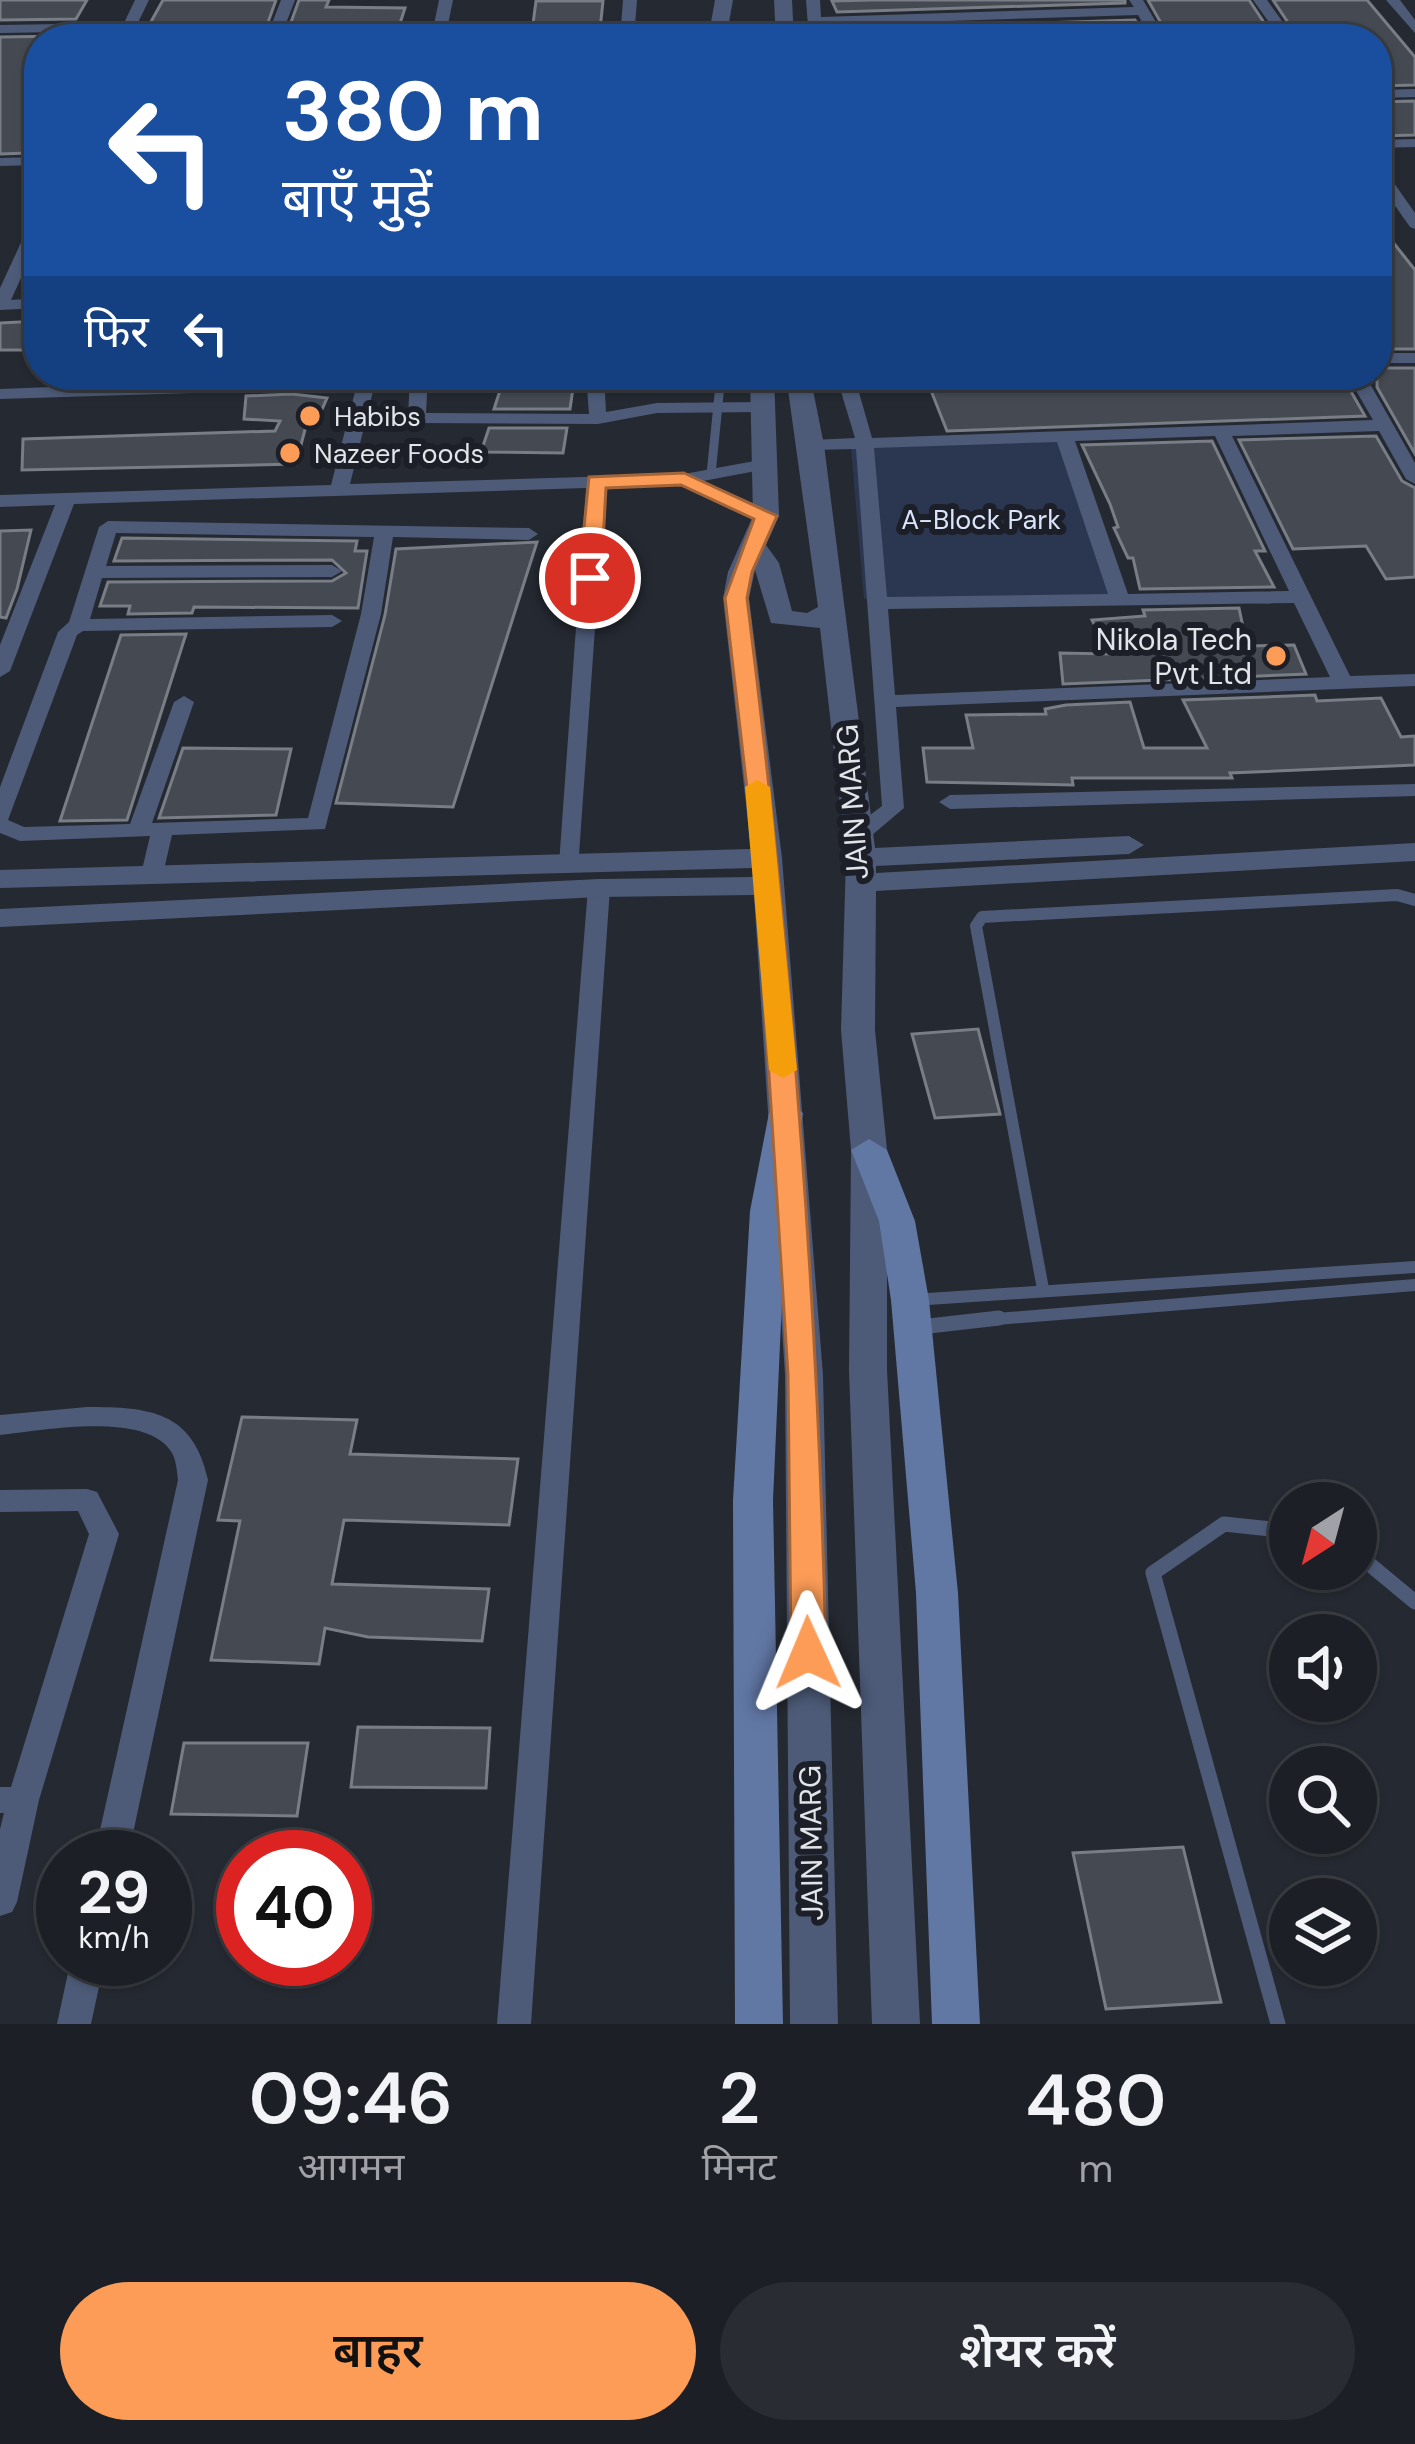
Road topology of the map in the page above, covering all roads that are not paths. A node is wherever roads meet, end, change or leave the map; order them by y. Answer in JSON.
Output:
{"nodes":[{"id":1,"x":813,"y":0,"type":"edge"},
{"id":2,"x":1395,"y":3,"type":"edge"},
{"id":3,"x":1415,"y":5,"type":"edge"},
{"id":4,"x":1139,"y":6,"type":"edge"},
{"id":5,"x":815,"y":21,"type":"junction"},
{"id":6,"x":815,"y":24,"type":"edge"},
{"id":7,"x":1415,"y":29,"type":"edge"},
{"id":8,"x":1392,"y":191,"type":"edge"},
{"id":9,"x":1415,"y":224,"type":"edge"},
{"id":10,"x":24,"y":253,"type":"edge"},
{"id":11,"x":0,"y":304,"type":"edge"},
{"id":12,"x":98,"y":390,"type":"edge"},
{"id":13,"x":363,"y":390,"type":"edge"},
{"id":14,"x":418,"y":390,"type":"edge"},
{"id":15,"x":596,"y":390,"type":"edge"},
{"id":16,"x":721,"y":390,"type":"edge"},
{"id":17,"x":801,"y":390,"type":"edge"},
{"id":18,"x":849,"y":390,"type":"edge"},
{"id":19,"x":1365,"y":390,"type":"edge"},
{"id":20,"x":762,"y":391,"type":"edge"},
{"id":21,"x":0,"y":394,"type":"edge"},
{"id":22,"x":721,"y":406,"type":"junction"},
{"id":23,"x":598,"y":419,"type":"junction"},
{"id":24,"x":1385,"y":425,"type":"junction"},
{"id":25,"x":1221,"y":431,"type":"junction"},
{"id":26,"x":1064,"y":436,"type":"junction"},
{"id":27,"x":865,"y":443,"type":"junction"},
{"id":28,"x":812,"y":445,"type":"junction"},
{"id":29,"x":766,"y":464,"type":"junction"},
{"id":30,"x":711,"y":474,"type":"junction"},
{"id":31,"x":684,"y":479,"type":"junction"},
{"id":32,"x":1415,"y":479,"type":"edge"},
{"id":33,"x":596,"y":482,"type":"junction"},
{"id":34,"x":339,"y":490,"type":"junction"},
{"id":35,"x":67,"y":499,"type":"junction"},
{"id":36,"x":0,"y":501,"type":"edge"},
{"id":37,"x":384,"y":532,"type":"junction"},
{"id":38,"x":760,"y":532,"type":"junction"},
{"id":39,"x":530,"y":533,"type":"dead end"},
{"id":40,"x":332,"y":571,"type":"dead end"},
{"id":41,"x":93,"y":572,"type":"junction"},
{"id":42,"x":1302,"y":597,"type":"junction"},
{"id":43,"x":1120,"y":599,"type":"junction"},
{"id":44,"x":877,"y":602,"type":"junction"},
{"id":45,"x":832,"y":610,"type":"junction"},
{"id":46,"x":332,"y":621,"type":"dead end"},
{"id":47,"x":78,"y":626,"type":"junction"},
{"id":48,"x":0,"y":671,"type":"edge"},
{"id":49,"x":1415,"y":680,"type":"edge"},
{"id":50,"x":1343,"y":683,"type":"junction"},
{"id":51,"x":888,"y":701,"type":"junction"},
{"id":52,"x":184,"y":702,"type":"dead end"},
{"id":53,"x":1415,"y":790,"type":"edge"},
{"id":54,"x":950,"y":802,"type":"dead end"},
{"id":55,"x":0,"y":820,"type":"edge"},
{"id":56,"x":151,"y":829,"type":"junction"},
{"id":57,"x":1415,"y":831,"type":"edge"},
{"id":58,"x":1415,"y":852,"type":"edge"},
{"id":59,"x":858,"y":859,"type":"junction"},
{"id":60,"x":570,"y":864,"type":"junction"},
{"id":61,"x":767,"y":872,"type":"junction"},
{"id":62,"x":152,"y":874,"type":"junction"},
{"id":63,"x":0,"y":879,"type":"edge"},
{"id":64,"x":599,"y":887,"type":"junction"},
{"id":65,"x":1415,"y":900,"type":"edge"},
{"id":66,"x":0,"y":918,"type":"edge"},
{"id":67,"x":786,"y":1113,"type":"junction"},
{"id":68,"x":869,"y":1150,"type":"junction"},
{"id":69,"x":1415,"y":1268,"type":"edge"},
{"id":70,"x":1415,"y":1285,"type":"edge"},
{"id":71,"x":1043,"y":1289,"type":"junction"},
{"id":72,"x":911,"y":1314,"type":"junction"},
{"id":73,"x":0,"y":1425,"type":"edge"},
{"id":74,"x":0,"y":1501,"type":"edge"},
{"id":75,"x":1269,"y":1529,"type":"edge"},
{"id":76,"x":1377,"y":1570,"type":"edge"},
{"id":77,"x":1415,"y":1602,"type":"edge"},
{"id":78,"x":12,"y":1799,"type":"edge"},
{"id":79,"x":117,"y":1830,"type":"edge"},
{"id":80,"x":0,"y":1902,"type":"edge"},
{"id":81,"x":82,"y":1986,"type":"edge"},
{"id":82,"x":74,"y":2024,"type":"edge"},
{"id":83,"x":514,"y":2024,"type":"edge"},
{"id":84,"x":759,"y":2024,"type":"edge"},
{"id":85,"x":814,"y":2024,"type":"edge"},
{"id":86,"x":896,"y":2024,"type":"edge"},
{"id":87,"x":956,"y":2024,"type":"edge"},
{"id":88,"x":1278,"y":2024,"type":"edge"}],
"edges":[{"from":1,"to":5,"type":"street"},
{"from":2,"to":3,"type":"street"},
{"from":2,"to":7,"type":"street"},
{"from":4,"to":5,"type":"street"},
{"from":5,"to":6,"type":"street"},
{"from":8,"to":9,"type":"street"},
{"from":10,"to":11,"type":"street"},
{"from":12,"to":21,"type":"street"},
{"from":13,"to":34,"type":"street"},
{"from":14,"to":23,"type":"street"},
{"from":15,"to":23,"type":"street"},
{"from":16,"to":22,"type":"lane"},
{"from":17,"to":28,"type":"street","name":"JAIN MARG"},
{"from":18,"to":27,"type":"street"},
{"from":19,"to":24,"type":"street"},
{"from":20,"to":22,"type":"street"},
{"from":20,"to":29,"type":"street","name":"JAIN MARG"},
{"from":22,"to":23,"type":"street"},
{"from":22,"to":30,"type":"lane"},
{"from":24,"to":25,"type":"street"},
{"from":24,"to":32,"type":"street"},
{"from":25,"to":26,"type":"street"},
{"from":25,"to":42,"type":"street"},
{"from":26,"to":27,"type":"street"},
{"from":26,"to":43,"type":"street"},
{"from":27,"to":28,"type":"street"},
{"from":27,"to":44,"type":"street"},
{"from":28,"to":45,"type":"street","name":"JAIN MARG"},
{"from":29,"to":30,"type":"street"},
{"from":29,"to":38,"type":"street","name":"JAIN MARG"},
{"from":30,"to":31,"type":"street"},
{"from":31,"to":33,"type":"street"},
{"from":31,"to":38,"type":"street"},
{"from":33,"to":34,"type":"street"},
{"from":33,"to":60,"type":"street"},
{"from":34,"to":35,"type":"street"},
{"from":35,"to":36,"type":"street"},
{"from":35,"to":48,"type":"street"},
{"from":37,"to":39,"type":"street"},
{"from":37,"to":41,"type":"street"},
{"from":37,"to":56,"type":"street"},
{"from":38,"to":45,"type":"street"},
{"from":38,"to":61,"type":"street","name":"JAIN MARG"},
{"from":40,"to":41,"type":"street"},
{"from":41,"to":47,"type":"street"},
{"from":42,"to":43,"type":"street"},
{"from":42,"to":50,"type":"street"},
{"from":43,"to":44,"type":"street"},
{"from":44,"to":51,"type":"street"},
{"from":45,"to":59,"type":"street","name":"JAIN MARG"},
{"from":46,"to":47,"type":"street"},
{"from":47,"to":55,"type":"street"},
{"from":49,"to":50,"type":"street"},
{"from":50,"to":51,"type":"street"},
{"from":51,"to":59,"type":"street"},
{"from":52,"to":56,"type":"street"},
{"from":53,"to":54,"type":"street"},
{"from":55,"to":56,"type":"street"},
{"from":56,"to":62,"type":"street"},
{"from":57,"to":59,"type":"street"},
{"from":58,"to":59,"type":"street"},
{"from":59,"to":68,"type":"street","name":"JAIN MARG"},
{"from":60,"to":61,"type":"street"},
{"from":60,"to":62,"type":"street"},
{"from":61,"to":64,"type":"street"},
{"from":61,"to":67,"type":"street","name":"JAIN MARG"},
{"from":62,"to":63,"type":"street"},
{"from":64,"to":66,"type":"street"},
{"from":64,"to":83,"type":"street"},
{"from":65,"to":71,"type":"lane"},
{"from":67,"to":84,"type":"main road"},
{"from":67,"to":85,"type":"street","name":"JAIN MARG"},
{"from":68,"to":72,"type":"main road"},
{"from":68,"to":86,"type":"street","name":"JAIN MARG"},
{"from":69,"to":71,"type":"lane"},
{"from":70,"to":72,"type":"lane"},
{"from":71,"to":72,"type":"lane"},
{"from":72,"to":87,"type":"main road"},
{"from":73,"to":79,"type":"street"},
{"from":74,"to":78,"type":"street"},
{"from":75,"to":88,"type":"lane"},
{"from":76,"to":77,"type":"lane"},
{"from":78,"to":80,"type":"street"},
{"from":81,"to":82,"type":"street"}]}
